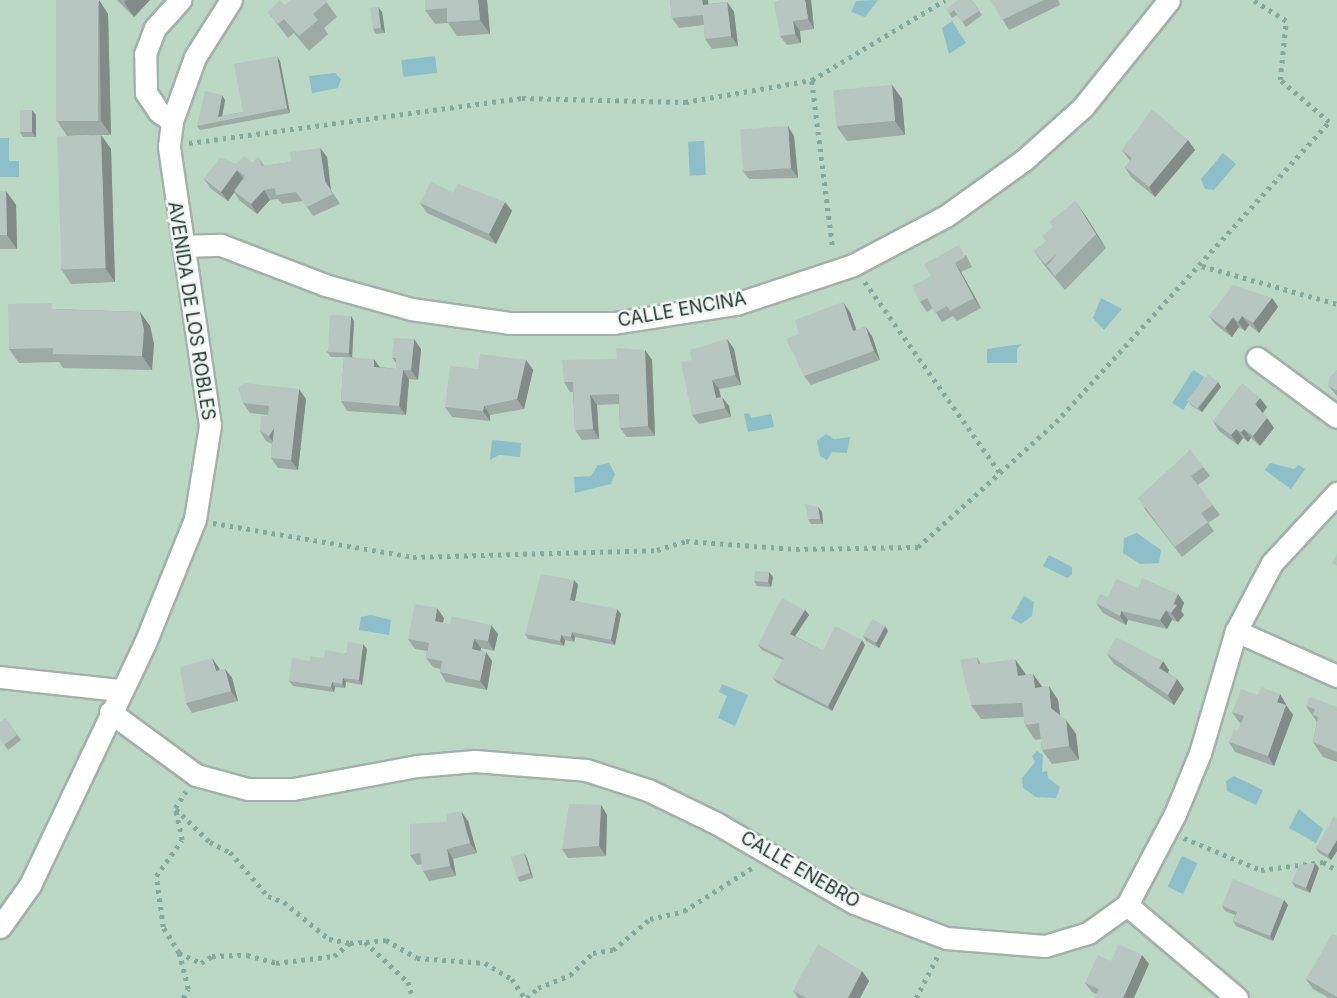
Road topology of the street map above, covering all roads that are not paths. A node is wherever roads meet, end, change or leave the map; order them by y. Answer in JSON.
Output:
{"nodes":[{"id":1,"x":180,"y":0,"type":"edge"},
{"id":2,"x":230,"y":0,"type":"edge"},
{"id":3,"x":1170,"y":0,"type":"edge"},
{"id":4,"x":172,"y":121,"type":"junction"},
{"id":5,"x":183,"y":246,"type":"junction"},
{"id":6,"x":1257,"y":358,"type":"dead end"},
{"id":7,"x":1337,"y":417,"type":"edge"},
{"id":8,"x":1337,"y":493,"type":"edge"},
{"id":9,"x":1236,"y":631,"type":"junction"},
{"id":10,"x":1337,"y":676,"type":"edge"},
{"id":11,"x":0,"y":677,"type":"edge"},
{"id":12,"x":120,"y":690,"type":"junction"},
{"id":13,"x":110,"y":712,"type":"junction"},
{"id":14,"x":1127,"y":905,"type":"junction"},
{"id":15,"x":0,"y":927,"type":"edge"},
{"id":16,"x":1237,"y":998,"type":"edge"}],
"edges":[{"from":1,"to":4,"type":"street"},
{"from":2,"to":4,"type":"street","name":"AVENIDA DE LOS ROBLES"},
{"from":3,"to":5,"type":"street","name":"CALLE ENCINA"},
{"from":4,"to":5,"type":"street","name":"AVENIDA DE LOS ROBLES"},
{"from":5,"to":12,"type":"street","name":"AVENIDA DE LOS ROBLES"},
{"from":6,"to":7,"type":"street"},
{"from":8,"to":9,"type":"street","name":"CALLE ENEBRO"},
{"from":9,"to":10,"type":"street"},
{"from":9,"to":14,"type":"street","name":"CALLE ENEBRO"},
{"from":11,"to":12,"type":"street"},
{"from":12,"to":13,"type":"street","name":"AVENIDA DE LOS ROBLES"},
{"from":13,"to":14,"type":"street","name":"CALLE ENEBRO"},
{"from":13,"to":15,"type":"street","name":"AVENIDA DE LOS ROBLES"},
{"from":14,"to":16,"type":"street"}]}
